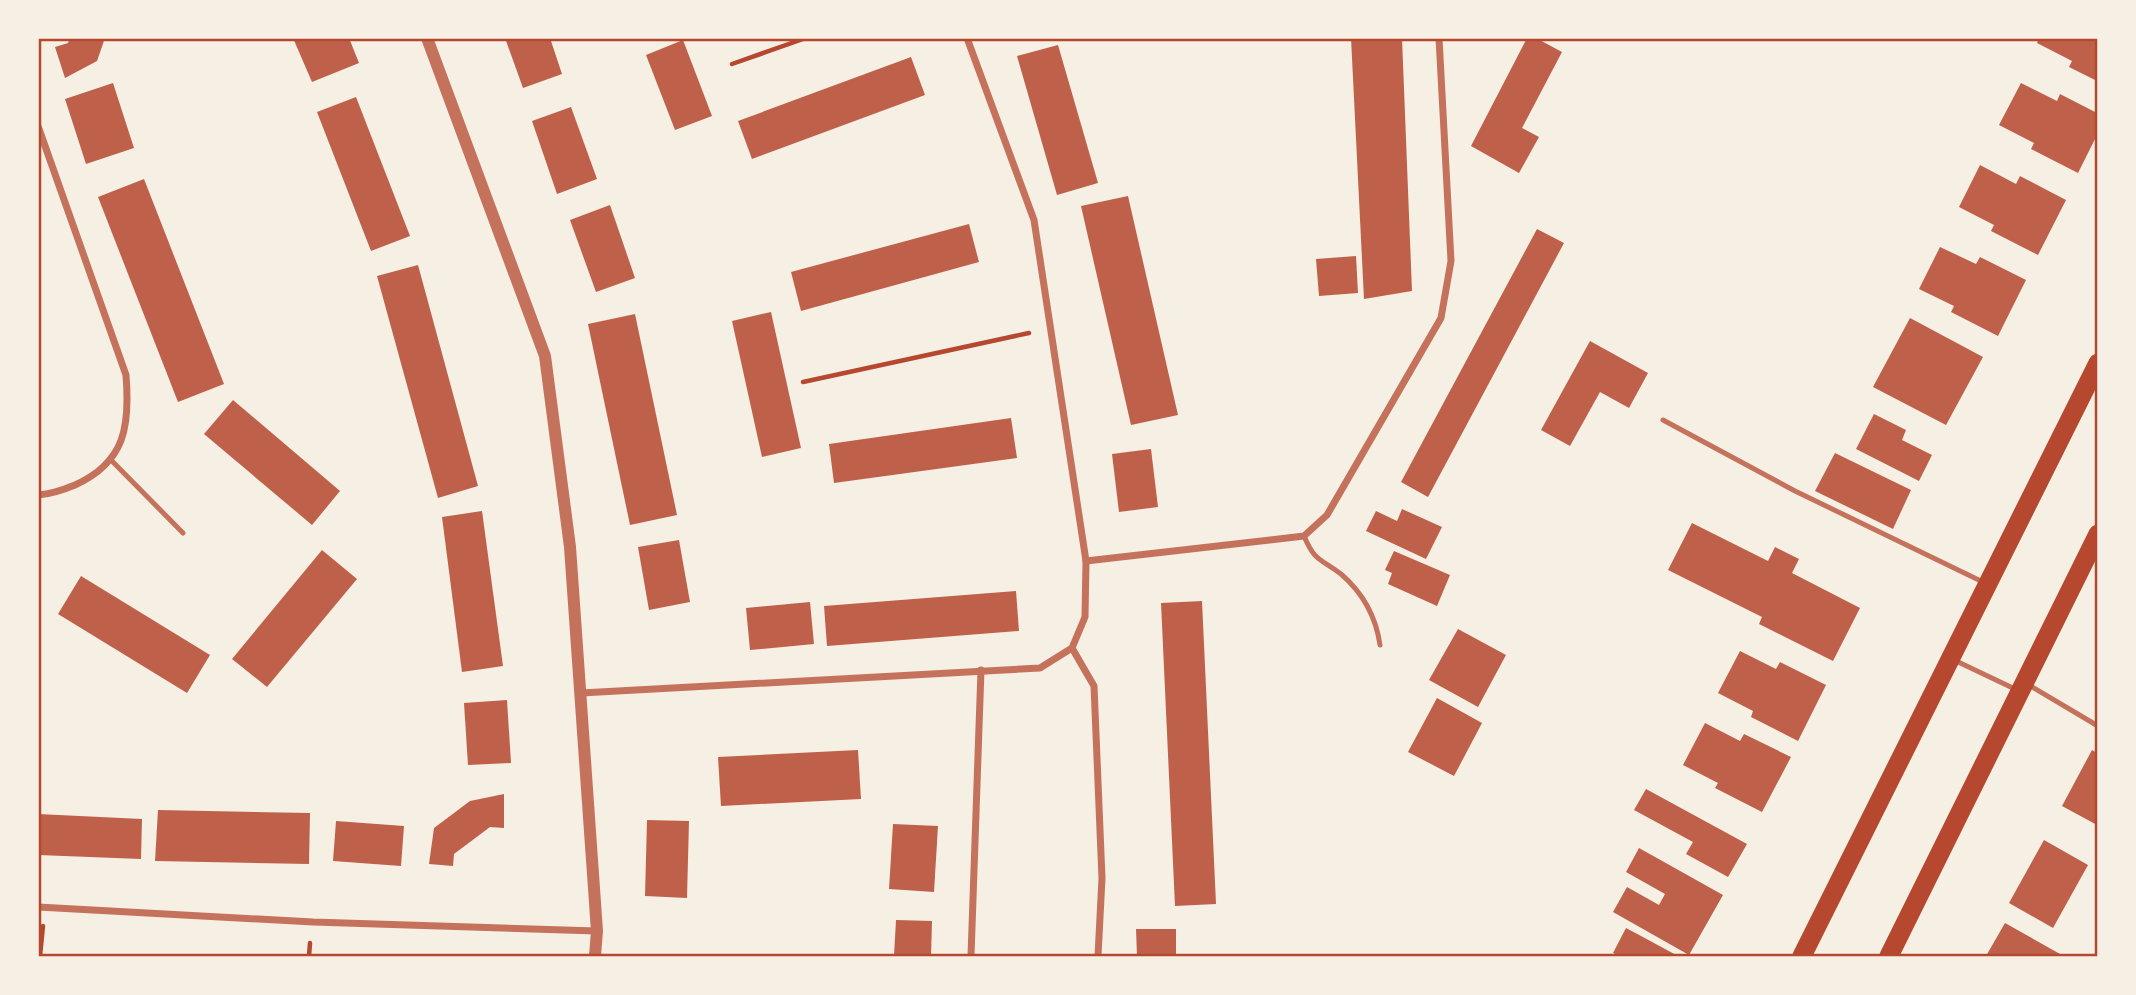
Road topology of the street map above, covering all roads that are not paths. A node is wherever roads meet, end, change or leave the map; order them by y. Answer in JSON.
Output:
{"nodes":[{"id":1,"x":427,"y":38,"type":"edge"},
{"id":2,"x":967,"y":38,"type":"edge"},
{"id":3,"x":1439,"y":38,"type":"edge"},
{"id":4,"x":39,"y":131,"type":"edge"},
{"id":5,"x":2098,"y":363,"type":"edge"},
{"id":6,"x":1663,"y":420,"type":"dead end"},
{"id":7,"x":112,"y":461,"type":"junction"},
{"id":8,"x":38,"y":495,"type":"edge"},
{"id":9,"x":183,"y":533,"type":"dead end"},
{"id":10,"x":2098,"y":534,"type":"edge"},
{"id":11,"x":1304,"y":536,"type":"junction"},
{"id":12,"x":1086,"y":561,"type":"junction"},
{"id":13,"x":1987,"y":584,"type":"junction"},
{"id":14,"x":1380,"y":645,"type":"dead end"},
{"id":15,"x":1072,"y":648,"type":"junction"},
{"id":16,"x":1951,"y":658,"type":"junction"},
{"id":17,"x":981,"y":670,"type":"junction"},
{"id":18,"x":2022,"y":687,"type":"junction"},
{"id":19,"x":581,"y":693,"type":"junction"},
{"id":20,"x":2098,"y":726,"type":"edge"},
{"id":21,"x":41,"y":907,"type":"edge"},
{"id":22,"x":597,"y":931,"type":"junction"},
{"id":23,"x":594,"y":957,"type":"edge"},
{"id":24,"x":971,"y":957,"type":"edge"},
{"id":25,"x":1098,"y":957,"type":"edge"},
{"id":26,"x":1802,"y":957,"type":"edge"},
{"id":27,"x":1889,"y":957,"type":"edge"}],
"edges":[{"from":1,"to":19,"type":"street"},
{"from":2,"to":12,"type":"street"},
{"from":3,"to":11,"type":"street"},
{"from":4,"to":7,"type":"street"},
{"from":5,"to":13,"type":"highway"},
{"from":6,"to":13,"type":"lane"},
{"from":7,"to":8,"type":"street"},
{"from":7,"to":9,"type":"lane"},
{"from":10,"to":18,"type":"highway"},
{"from":11,"to":12,"type":"street"},
{"from":11,"to":14,"type":"lane"},
{"from":12,"to":15,"type":"street"},
{"from":13,"to":16,"type":"highway"},
{"from":15,"to":17,"type":"street"},
{"from":15,"to":25,"type":"street"},
{"from":16,"to":18,"type":"lane"},
{"from":16,"to":26,"type":"highway"},
{"from":17,"to":19,"type":"street"},
{"from":17,"to":24,"type":"street"},
{"from":18,"to":20,"type":"lane"},
{"from":18,"to":27,"type":"highway"},
{"from":19,"to":22,"type":"street"},
{"from":21,"to":22,"type":"street"},
{"from":22,"to":23,"type":"street"}]}
